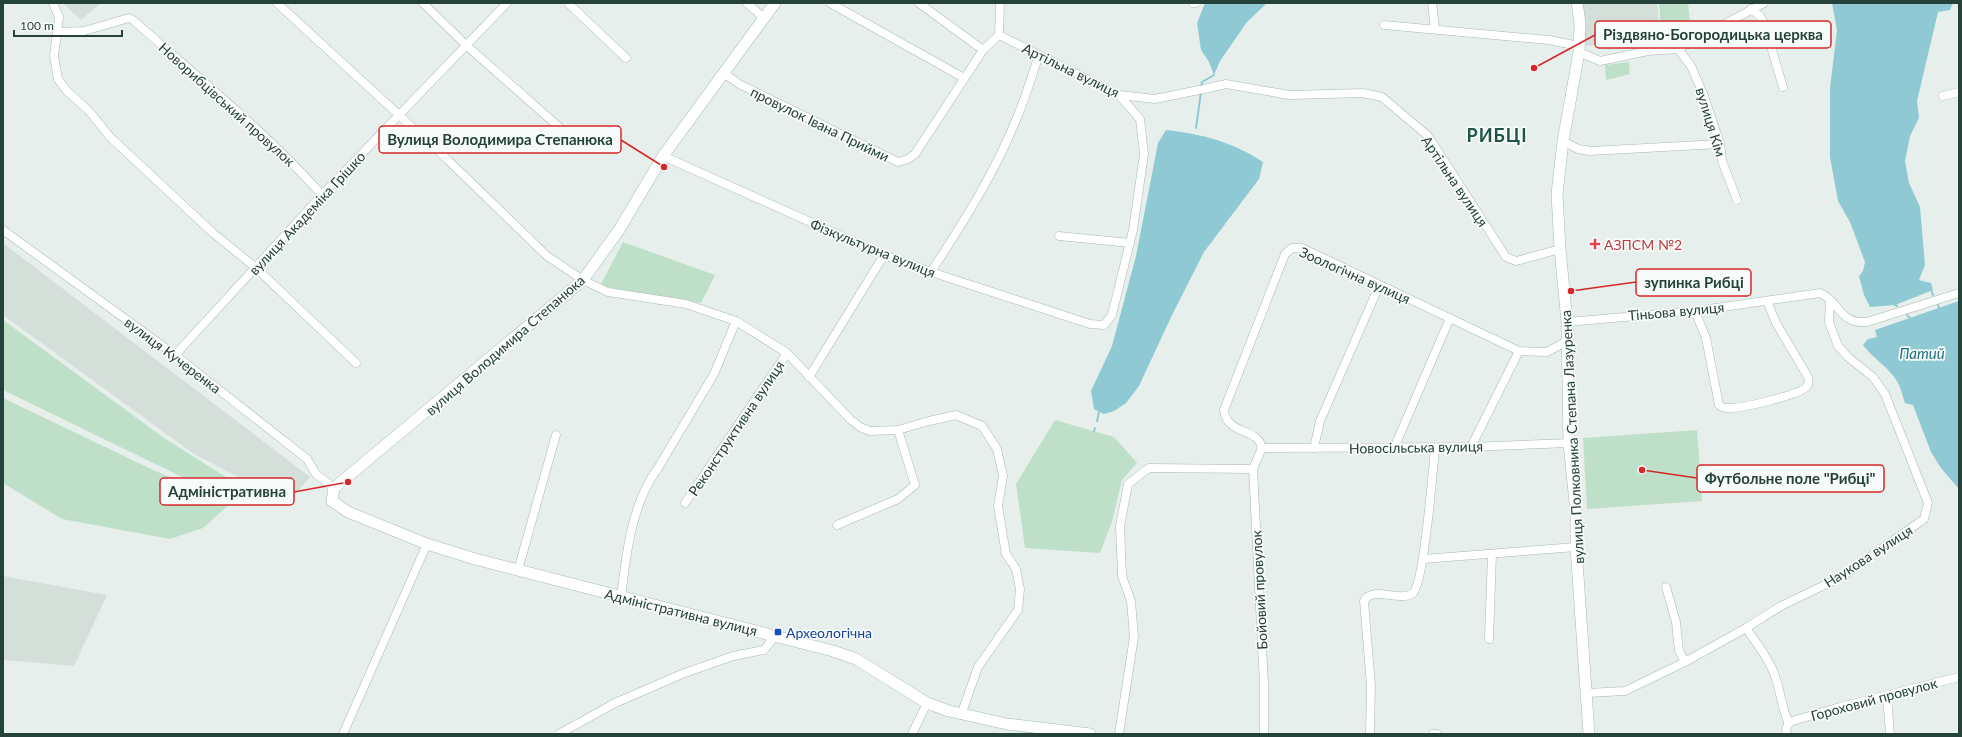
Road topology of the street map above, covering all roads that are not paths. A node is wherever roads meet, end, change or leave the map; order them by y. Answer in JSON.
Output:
{"nodes":[{"id":1,"x":53,"y":3,"type":"edge"},
{"id":2,"x":277,"y":3,"type":"edge"},
{"id":3,"x":423,"y":3,"type":"edge"},
{"id":4,"x":507,"y":3,"type":"edge"},
{"id":5,"x":568,"y":3,"type":"edge"},
{"id":6,"x":747,"y":3,"type":"edge"},
{"id":7,"x":775,"y":3,"type":"edge"},
{"id":8,"x":830,"y":3,"type":"edge"},
{"id":9,"x":918,"y":3,"type":"edge"},
{"id":10,"x":1000,"y":3,"type":"edge"},
{"id":11,"x":1432,"y":3,"type":"edge"},
{"id":12,"x":1577,"y":3,"type":"edge"},
{"id":13,"x":1764,"y":3,"type":"edge"},
{"id":14,"x":1751,"y":9,"type":"junction"},
{"id":15,"x":764,"y":18,"type":"junction"},
{"id":16,"x":1384,"y":25,"type":"dead end"},
{"id":17,"x":1435,"y":29,"type":"junction"},
{"id":18,"x":58,"y":32,"type":"junction"},
{"id":19,"x":1000,"y":35,"type":"junction"},
{"id":20,"x":467,"y":46,"type":"junction"},
{"id":21,"x":1579,"y":49,"type":"junction"},
{"id":22,"x":1678,"y":49,"type":"junction"},
{"id":23,"x":983,"y":50,"type":"junction"},
{"id":24,"x":1039,"y":55,"type":"junction"},
{"id":25,"x":626,"y":58,"type":"dead end"},
{"id":26,"x":724,"y":73,"type":"junction"},
{"id":27,"x":964,"y":78,"type":"junction"},
{"id":28,"x":1783,"y":87,"type":"dead end"},
{"id":29,"x":1959,"y":92,"type":"edge"},
{"id":30,"x":1119,"y":95,"type":"junction"},
{"id":31,"x":1943,"y":96,"type":"dead end"},
{"id":32,"x":398,"y":116,"type":"junction"},
{"id":33,"x":568,"y":135,"type":"dead end"},
{"id":34,"x":1563,"y":141,"type":"junction"},
{"id":35,"x":1720,"y":144,"type":"junction"},
{"id":36,"x":663,"y":156,"type":"junction"},
{"id":37,"x":322,"y":195,"type":"junction"},
{"id":38,"x":1737,"y":200,"type":"dead end"},
{"id":39,"x":3,"y":230,"type":"edge"},
{"id":40,"x":1059,"y":236,"type":"dead end"},
{"id":41,"x":1130,"y":243,"type":"junction"},
{"id":42,"x":1560,"y":249,"type":"junction"},
{"id":43,"x":884,"y":255,"type":"junction"},
{"id":44,"x":255,"y":268,"type":"junction"},
{"id":45,"x":931,"y":272,"type":"junction"},
{"id":46,"x":583,"y":280,"type":"junction"},
{"id":47,"x":1379,"y":286,"type":"junction"},
{"id":48,"x":1959,"y":293,"type":"edge"},
{"id":49,"x":1830,"y":300,"type":"junction"},
{"id":50,"x":1767,"y":301,"type":"junction"},
{"id":51,"x":1695,"y":311,"type":"junction"},
{"id":52,"x":1450,"y":318,"type":"junction"},
{"id":53,"x":736,"y":322,"type":"junction"},
{"id":54,"x":1567,"y":322,"type":"junction"},
{"id":55,"x":1568,"y":341,"type":"junction"},
{"id":56,"x":1519,"y":351,"type":"junction"},
{"id":57,"x":787,"y":353,"type":"junction"},
{"id":58,"x":175,"y":355,"type":"junction"},
{"id":59,"x":356,"y":363,"type":"dead end"},
{"id":60,"x":810,"y":377,"type":"junction"},
{"id":61,"x":898,"y":430,"type":"junction"},
{"id":62,"x":556,"y":435,"type":"dead end"},
{"id":63,"x":1569,"y":443,"type":"junction"},
{"id":64,"x":1471,"y":447,"type":"junction"},
{"id":65,"x":1262,"y":448,"type":"junction"},
{"id":66,"x":1314,"y":448,"type":"junction"},
{"id":67,"x":1394,"y":448,"type":"junction"},
{"id":68,"x":1435,"y":448,"type":"junction"},
{"id":69,"x":1253,"y":469,"type":"junction"},
{"id":70,"x":334,"y":488,"type":"junction"},
{"id":71,"x":685,"y":503,"type":"dead end"},
{"id":72,"x":836,"y":525,"type":"dead end"},
{"id":73,"x":427,"y":544,"type":"junction"},
{"id":74,"x":1576,"y":546,"type":"junction"},
{"id":75,"x":1492,"y":554,"type":"junction"},
{"id":76,"x":1422,"y":559,"type":"junction"},
{"id":77,"x":518,"y":570,"type":"junction"},
{"id":78,"x":1666,"y":588,"type":"dead end"},
{"id":79,"x":621,"y":597,"type":"junction"},
{"id":80,"x":1746,"y":628,"type":"junction"},
{"id":81,"x":775,"y":636,"type":"junction"},
{"id":82,"x":1489,"y":639,"type":"dead end"},
{"id":83,"x":1684,"y":662,"type":"junction"},
{"id":84,"x":1959,"y":677,"type":"edge"},
{"id":85,"x":1587,"y":693,"type":"junction"},
{"id":86,"x":1887,"y":696,"type":"junction"},
{"id":87,"x":927,"y":703,"type":"junction"},
{"id":88,"x":961,"y":715,"type":"junction"},
{"id":89,"x":1788,"y":727,"type":"edge"},
{"id":90,"x":343,"y":734,"type":"edge"},
{"id":91,"x":559,"y":734,"type":"edge"},
{"id":92,"x":912,"y":734,"type":"edge"},
{"id":93,"x":1090,"y":734,"type":"edge"},
{"id":94,"x":1119,"y":734,"type":"edge"},
{"id":95,"x":1264,"y":734,"type":"edge"},
{"id":96,"x":1370,"y":734,"type":"edge"},
{"id":97,"x":1433,"y":734,"type":"edge"},
{"id":98,"x":1436,"y":734,"type":"edge"},
{"id":99,"x":1589,"y":734,"type":"edge"},
{"id":100,"x":1778,"y":734,"type":"edge"},
{"id":101,"x":1890,"y":734,"type":"edge"}],
"edges":[{"from":1,"to":18,"type":"street"},
{"from":2,"to":32,"type":"street","name":"Реконструктивна вулиця"},
{"from":3,"to":20,"type":"street"},
{"from":4,"to":20,"type":"street","name":"вулиця Академіка Грішко"},
{"from":5,"to":25,"type":"street"},
{"from":6,"to":15,"type":"street"},
{"from":7,"to":15,"type":"street","name":"вулиця Володимира Степанюка"},
{"from":8,"to":27,"type":"street"},
{"from":9,"to":23,"type":"street"},
{"from":10,"to":19,"type":"street"},
{"from":11,"to":17,"type":"street"},
{"from":12,"to":21,"type":"street","name":"вулиця Полковника Степана Лазуренка"},
{"from":13,"to":14,"type":"street"},
{"from":14,"to":22,"type":"street"},
{"from":14,"to":28,"type":"street"},
{"from":15,"to":26,"type":"street","name":"вулиця Володимира Степанюка"},
{"from":16,"to":17,"type":"street"},
{"from":17,"to":21,"type":"street"},
{"from":18,"to":37,"type":"street","name":"Новорибцівський провулок"},
{"from":18,"to":44,"type":"street"},
{"from":19,"to":23,"type":"street","name":"провулок Івана Прийми"},
{"from":19,"to":24,"type":"street","name":"Артільна вулиця"},
{"from":20,"to":32,"type":"street","name":"вулиця Академіка Грішко"},
{"from":20,"to":33,"type":"street"},
{"from":21,"to":22,"type":"street"},
{"from":21,"to":34,"type":"street","name":"вулиця Полковника Степана Лазуренка"},
{"from":22,"to":35,"type":"street","name":"вулиця Кім"},
{"from":23,"to":27,"type":"street","name":"провулок Івана Прийми"},
{"from":24,"to":30,"type":"street","name":"Артільна вулиця"},
{"from":24,"to":45,"type":"street"},
{"from":26,"to":27,"type":"street","name":"провулок Івана Прийми"},
{"from":26,"to":36,"type":"street","name":"вулиця Володимира Степанюка"},
{"from":29,"to":31,"type":"street"},
{"from":30,"to":41,"type":"street"},
{"from":30,"to":42,"type":"street","name":"Артільна вулиця"},
{"from":32,"to":37,"type":"street","name":"вулиця Академіка Грішко"},
{"from":32,"to":46,"type":"street","name":"Реконструктивна вулиця"},
{"from":34,"to":35,"type":"street"},
{"from":34,"to":42,"type":"street","name":"вулиця Полковника Степана Лазуренка"},
{"from":35,"to":38,"type":"street","name":"вулиця Кім"},
{"from":36,"to":43,"type":"street","name":"Фізкультурна вулиця"},
{"from":36,"to":46,"type":"street","name":"вулиця Володимира Степанюка"},
{"from":37,"to":44,"type":"street","name":"вулиця Академіка Грішко"},
{"from":39,"to":58,"type":"street","name":"вулиця Кучеренка"},
{"from":40,"to":41,"type":"street"},
{"from":41,"to":45,"type":"street","name":"Фізкультурна вулиця"},
{"from":42,"to":54,"type":"street","name":"вулиця Полковника Степана Лазуренка"},
{"from":43,"to":45,"type":"street","name":"Фізкультурна вулиця"},
{"from":43,"to":60,"type":"street"},
{"from":44,"to":58,"type":"street","name":"вулиця Академіка Грішко"},
{"from":44,"to":59,"type":"street"},
{"from":46,"to":53,"type":"street","name":"Реконструктивна вулиця"},
{"from":46,"to":70,"type":"street","name":"вулиця Володимира Степанюка"},
{"from":47,"to":52,"type":"street","name":"Зоологічна вулиця"},
{"from":47,"to":65,"type":"street","name":"Зоологічна вулиця"},
{"from":47,"to":66,"type":"street"},
{"from":48,"to":49,"type":"street","name":"Тіньова вулиця"},
{"from":49,"to":50,"type":"street","name":"Тіньова вулиця"},
{"from":49,"to":80,"type":"street","name":"Наукова вулиця"},
{"from":50,"to":51,"type":"street","name":"Тіньова вулиця"},
{"from":50,"to":51,"type":"street"},
{"from":51,"to":54,"type":"street","name":"Тіньова вулиця"},
{"from":52,"to":56,"type":"street","name":"Зоологічна вулиця"},
{"from":52,"to":67,"type":"street"},
{"from":53,"to":57,"type":"street","name":"Реконструктивна вулиця"},
{"from":53,"to":79,"type":"street"},
{"from":54,"to":55,"type":"street","name":"вулиця Полковника Степана Лазуренка"},
{"from":55,"to":56,"type":"street","name":"Зоологічна вулиця"},
{"from":55,"to":63,"type":"street","name":"вулиця Полковника Степана Лазуренка"},
{"from":56,"to":64,"type":"street"},
{"from":57,"to":60,"type":"street","name":"Реконструктивна вулиця"},
{"from":57,"to":71,"type":"street","name":"Реконструктивна вулиця"},
{"from":58,"to":70,"type":"street","name":"вулиця Кучеренка"},
{"from":60,"to":61,"type":"street","name":"Реконструктивна вулиця"},
{"from":61,"to":72,"type":"street"},
{"from":61,"to":88,"type":"street","name":"Реконструктивна вулиця"},
{"from":62,"to":77,"type":"street"},
{"from":63,"to":64,"type":"street","name":"Новосільська вулиця"},
{"from":63,"to":74,"type":"street","name":"вулиця Полковника Степана Лазуренка"},
{"from":64,"to":68,"type":"street","name":"Новосільська вулиця"},
{"from":65,"to":66,"type":"street","name":"Новосільська вулиця"},
{"from":65,"to":69,"type":"street","name":"Бойовий провулок"},
{"from":66,"to":67,"type":"street","name":"Новосільська вулиця"},
{"from":67,"to":68,"type":"street","name":"Новосільська вулиця"},
{"from":68,"to":76,"type":"street"},
{"from":69,"to":94,"type":"street"},
{"from":69,"to":95,"type":"street","name":"Бойовий провулок"},
{"from":70,"to":73,"type":"street","name":"Адміністративна вулиця"},
{"from":73,"to":77,"type":"street","name":"Адміністративна вулиця"},
{"from":73,"to":90,"type":"street"},
{"from":74,"to":75,"type":"street"},
{"from":74,"to":85,"type":"street","name":"вулиця Полковника Степана Лазуренка"},
{"from":75,"to":76,"type":"street"},
{"from":75,"to":82,"type":"street"},
{"from":76,"to":96,"type":"street"},
{"from":77,"to":79,"type":"street","name":"Адміністративна вулиця"},
{"from":78,"to":83,"type":"street"},
{"from":79,"to":81,"type":"street","name":"Адміністративна вулиця"},
{"from":80,"to":83,"type":"street","name":"Наукова вулиця"},
{"from":80,"to":89,"type":"street"},
{"from":81,"to":87,"type":"street","name":"Адміністративна вулиця"},
{"from":81,"to":91,"type":"street"},
{"from":83,"to":85,"type":"street","name":"Наукова вулиця"},
{"from":84,"to":86,"type":"street","name":"Гороховий провулок"},
{"from":85,"to":99,"type":"street","name":"вулиця Полковника Степана Лазуренка"},
{"from":86,"to":89,"type":"street","name":"Гороховий провулок"},
{"from":86,"to":101,"type":"street"},
{"from":87,"to":88,"type":"street","name":"Адміністративна вулиця"},
{"from":87,"to":92,"type":"street"},
{"from":88,"to":93,"type":"street","name":"Адміністративна вулиця"},
{"from":89,"to":100,"type":"street"},
{"from":97,"to":98,"type":"street"}]}
